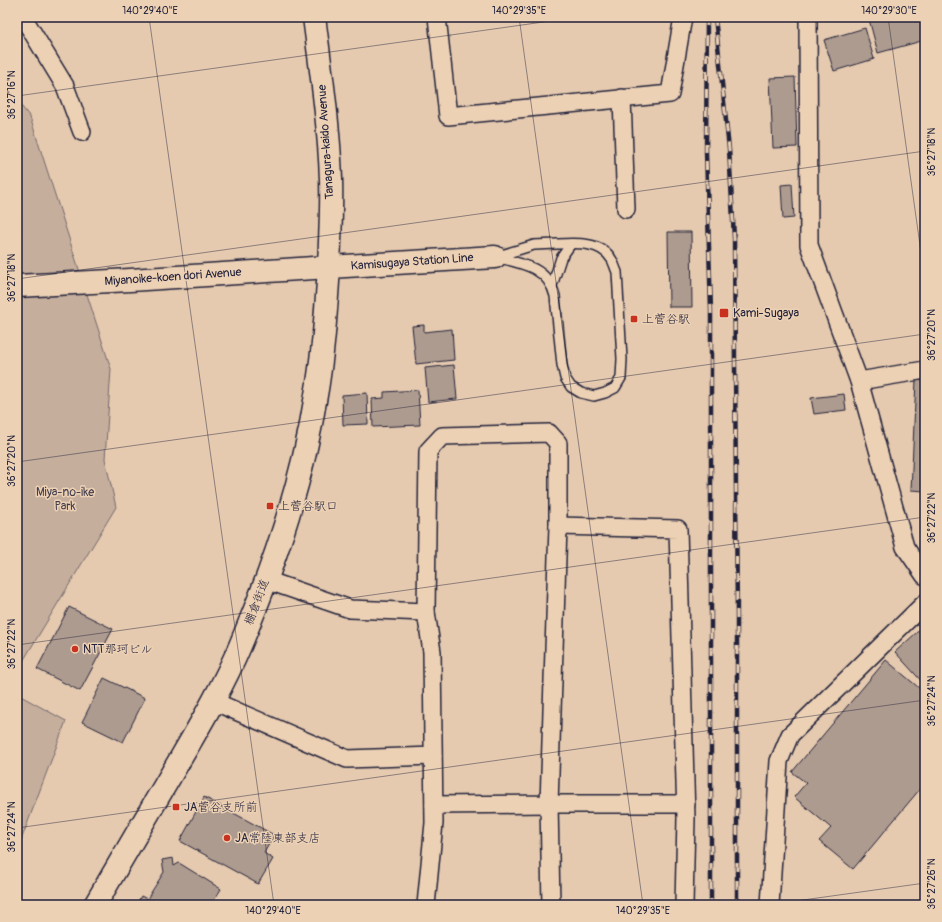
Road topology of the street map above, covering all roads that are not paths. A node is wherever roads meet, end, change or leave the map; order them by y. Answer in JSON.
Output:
{"nodes":[{"id":1,"x":23,"y":17,"type":"edge"},
{"id":2,"x":314,"y":17,"type":"edge"},
{"id":3,"x":437,"y":17,"type":"edge"},
{"id":4,"x":683,"y":17,"type":"edge"},
{"id":5,"x":808,"y":17,"type":"edge"},
{"id":6,"x":622,"y":98,"type":"junction"},
{"id":7,"x":82,"y":132,"type":"dead end"},
{"id":8,"x":626,"y":210,"type":"dead end"},
{"id":9,"x":571,"y":244,"type":"junction"},
{"id":10,"x":495,"y":257,"type":"junction"},
{"id":11,"x":329,"y":267,"type":"junction"},
{"id":12,"x":17,"y":286,"type":"edge"},
{"id":13,"x":552,"y":286,"type":"junction"},
{"id":14,"x":925,"y":370,"type":"edge"},
{"id":15,"x":859,"y":381,"type":"junction"},
{"id":16,"x":558,"y":526,"type":"junction"},
{"id":17,"x":925,"y":576,"type":"edge"},
{"id":18,"x":266,"y":580,"type":"junction"},
{"id":19,"x":925,"y":603,"type":"edge"},
{"id":20,"x":426,"y":612,"type":"junction"},
{"id":21,"x":213,"y":701,"type":"junction"},
{"id":22,"x":433,"y":756,"type":"junction"},
{"id":23,"x":549,"y":804,"type":"junction"},
{"id":24,"x":686,"y":804,"type":"junction"},
{"id":25,"x":434,"y":805,"type":"junction"},
{"id":26,"x":95,"y":905,"type":"edge"},
{"id":27,"x":426,"y":905,"type":"edge"},
{"id":28,"x":551,"y":905,"type":"edge"},
{"id":29,"x":684,"y":905,"type":"edge"},
{"id":30,"x":770,"y":905,"type":"edge"}],
"edges":[{"from":1,"to":7,"type":"street"},
{"from":2,"to":11,"type":"main road","name":"Tanagura-kaido Avenue"},
{"from":3,"to":6,"type":"street"},
{"from":4,"to":6,"type":"street"},
{"from":5,"to":15,"type":"street"},
{"from":6,"to":8,"type":"street"},
{"from":9,"to":10,"type":"lane"},
{"from":9,"to":13,"type":"lane"},
{"from":9,"to":13,"type":"lane"},
{"from":10,"to":11,"type":"main road","name":"Kamisugaya Station Line"},
{"from":10,"to":13,"type":"lane"},
{"from":11,"to":12,"type":"main road","name":"Miyanoike-koen dori Avenue"},
{"from":11,"to":18,"type":"main road","name":"棚倉街道"},
{"from":14,"to":15,"type":"street"},
{"from":15,"to":17,"type":"street"},
{"from":16,"to":20,"type":"street"},
{"from":16,"to":23,"type":"street"},
{"from":16,"to":24,"type":"street"},
{"from":18,"to":20,"type":"street"},
{"from":18,"to":21,"type":"main road","name":"棚倉街道"},
{"from":19,"to":30,"type":"street"},
{"from":20,"to":22,"type":"street"},
{"from":21,"to":22,"type":"street"},
{"from":21,"to":26,"type":"main road","name":"棚倉街道"},
{"from":22,"to":25,"type":"street"},
{"from":23,"to":24,"type":"street"},
{"from":23,"to":25,"type":"street"},
{"from":23,"to":28,"type":"street"},
{"from":24,"to":29,"type":"street"},
{"from":25,"to":27,"type":"street"}]}
